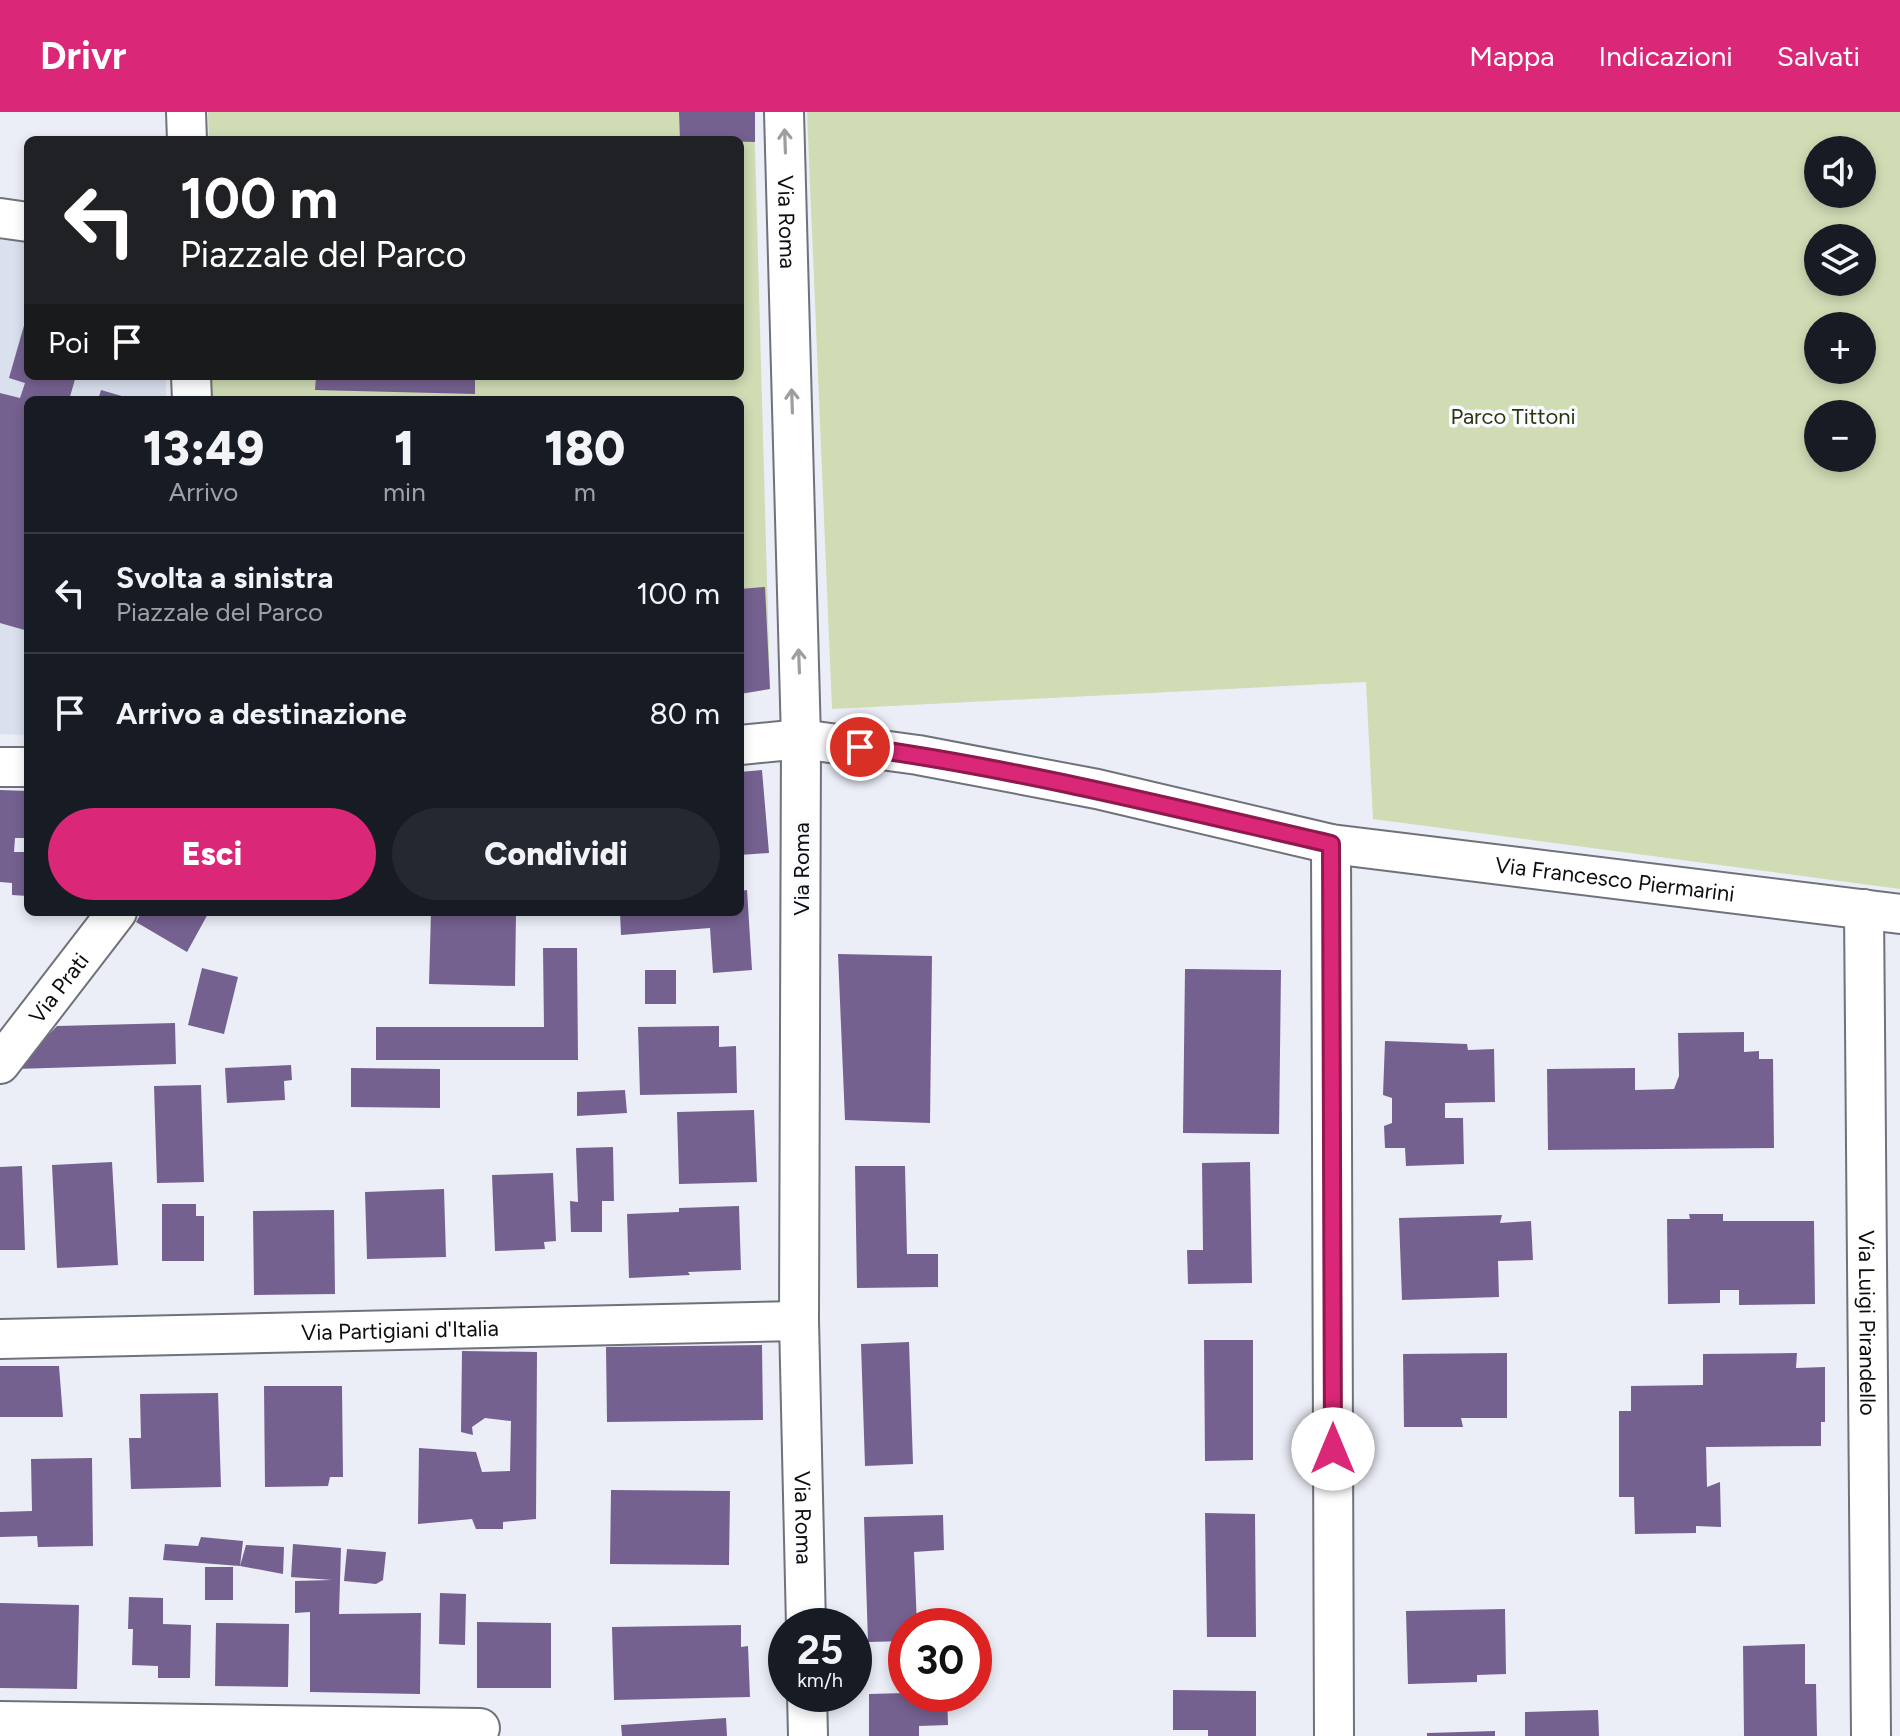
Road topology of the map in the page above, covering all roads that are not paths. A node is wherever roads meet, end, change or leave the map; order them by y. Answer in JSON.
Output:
{"nodes":[{"id":1,"x":186,"y":112,"type":"edge"},
{"id":2,"x":784,"y":112,"type":"edge"},
{"id":3,"x":187,"y":136,"type":"edge"},
{"id":4,"x":0,"y":218,"type":"edge"},
{"id":5,"x":24,"y":221,"type":"edge"},
{"id":6,"x":801,"y":739,"type":"junction"},
{"id":7,"x":744,"y":745,"type":"edge"},
{"id":8,"x":0,"y":767,"type":"edge"},
{"id":9,"x":24,"y":767,"type":"edge"},
{"id":10,"x":1331,"y":844,"type":"junction"},
{"id":11,"x":1882,"y":912,"type":"edge"},
{"id":12,"x":114,"y":916,"type":"edge"},
{"id":13,"x":0,"y":1064,"type":"edge"},
{"id":14,"x":799,"y":1321,"type":"junction"},
{"id":15,"x":0,"y":1339,"type":"edge"},
{"id":16,"x":806,"y":1608,"type":"edge"},
{"id":17,"x":807,"y":1712,"type":"edge"},
{"id":18,"x":0,"y":1721,"type":"edge"},
{"id":19,"x":480,"y":1728,"type":"dead end"},
{"id":20,"x":808,"y":1736,"type":"edge"},
{"id":21,"x":1334,"y":1736,"type":"edge"},
{"id":22,"x":1871,"y":1736,"type":"edge"}],
"edges":[{"from":1,"to":3,"type":"street"},
{"from":6,"to":2,"type":"street","name":"Via Roma","one_way":true},
{"from":4,"to":5,"type":"street"},
{"from":6,"to":7,"type":"street","name":"Via Francesco Piermarini"},
{"from":6,"to":10,"type":"street","name":"Via Francesco Piermarini"},
{"from":6,"to":14,"type":"street","name":"Via Roma"},
{"from":8,"to":9,"type":"street"},
{"from":10,"to":11,"type":"street","name":"Via Francesco Piermarini"},
{"from":10,"to":21,"type":"street"},
{"from":11,"to":22,"type":"street","name":"Via Luigi Pirandello"},
{"from":12,"to":13,"type":"street","name":"Via Prati"},
{"from":14,"to":15,"type":"street","name":"Via Partigiani d'Italia"},
{"from":14,"to":16,"type":"street","name":"Via Roma"},
{"from":17,"to":20,"type":"street"},
{"from":18,"to":19,"type":"street"}]}
